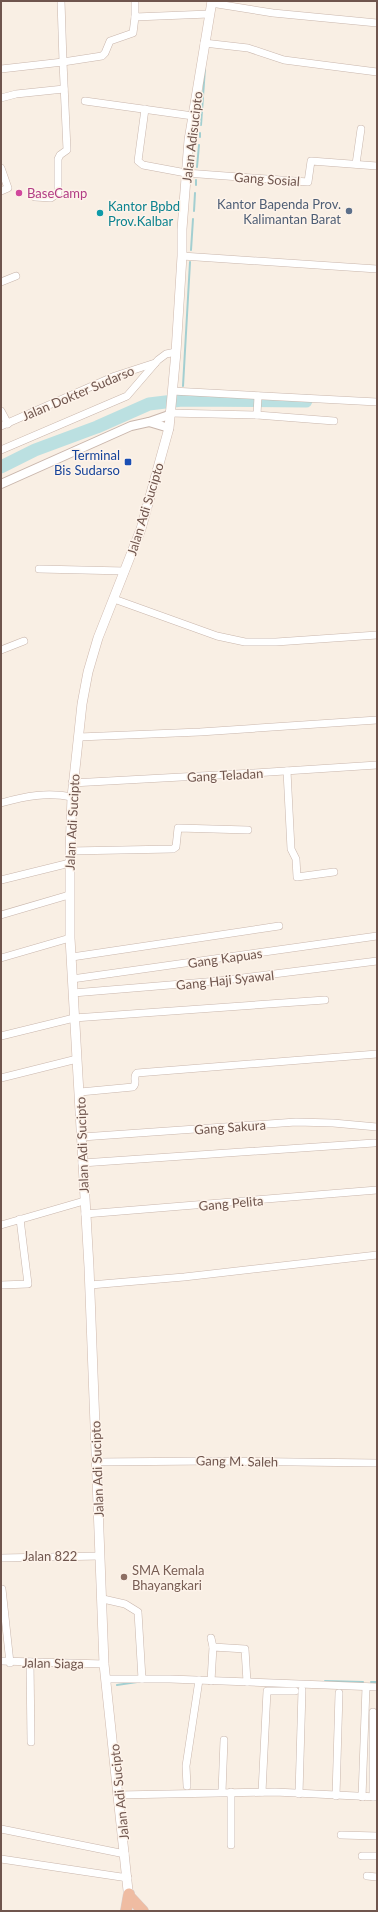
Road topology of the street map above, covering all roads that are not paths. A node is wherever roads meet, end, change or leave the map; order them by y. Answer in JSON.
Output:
{"nodes":[{"id":1,"x":61,"y":1,"type":"edge"},
{"id":2,"x":135,"y":1,"type":"edge"},
{"id":3,"x":212,"y":2,"type":"edge"},
{"id":4,"x":209,"y":14,"type":"junction"},
{"id":5,"x":135,"y":17,"type":"junction"},
{"id":6,"x":377,"y":23,"type":"edge"},
{"id":7,"x":204,"y":43,"type":"junction"},
{"id":8,"x":63,"y":62,"type":"junction"},
{"id":9,"x":1,"y":69,"type":"edge"},
{"id":10,"x":377,"y":72,"type":"edge"},
{"id":11,"x":64,"y":89,"type":"junction"},
{"id":12,"x":1,"y":98,"type":"edge"},
{"id":13,"x":85,"y":101,"type":"dead end"},
{"id":14,"x":144,"y":109,"type":"junction"},
{"id":15,"x":193,"y":116,"type":"junction"},
{"id":16,"x":361,"y":129,"type":"dead end"},
{"id":17,"x":356,"y":164,"type":"junction"},
{"id":18,"x":377,"y":166,"type":"edge"},
{"id":19,"x":1,"y":168,"type":"edge"},
{"id":20,"x":186,"y":172,"type":"junction"},
{"id":21,"x":1,"y":191,"type":"edge"},
{"id":22,"x":35,"y":197,"type":"dead end"},
{"id":23,"x":182,"y":256,"type":"junction"},
{"id":24,"x":377,"y":269,"type":"edge"},
{"id":25,"x":16,"y":276,"type":"dead end"},
{"id":26,"x":1,"y":282,"type":"edge"},
{"id":27,"x":176,"y":352,"type":"junction"},
{"id":28,"x":155,"y":363,"type":"junction"},
{"id":29,"x":172,"y":392,"type":"junction"},
{"id":30,"x":258,"y":396,"type":"junction"},
{"id":31,"x":377,"y":402,"type":"edge"},
{"id":32,"x":1,"y":411,"type":"edge"},
{"id":33,"x":257,"y":412,"type":"junction"},
{"id":34,"x":169,"y":414,"type":"junction"},
{"id":35,"x":334,"y":421,"type":"dead end"},
{"id":36,"x":149,"y":422,"type":"junction"},
{"id":37,"x":4,"y":425,"type":"edge"},
{"id":38,"x":169,"y":428,"type":"junction"},
{"id":39,"x":1,"y":450,"type":"edge"},
{"id":40,"x":1,"y":484,"type":"edge"},
{"id":41,"x":39,"y":569,"type":"dead end"},
{"id":42,"x":125,"y":571,"type":"junction"},
{"id":43,"x":114,"y":599,"type":"junction"},
{"id":44,"x":377,"y":635,"type":"edge"},
{"id":45,"x":24,"y":641,"type":"dead end"},
{"id":46,"x":1,"y":650,"type":"edge"},
{"id":47,"x":377,"y":720,"type":"edge"},
{"id":48,"x":79,"y":737,"type":"junction"},
{"id":49,"x":377,"y":765,"type":"edge"},
{"id":50,"x":287,"y":771,"type":"junction"},
{"id":51,"x":72,"y":783,"type":"junction"},
{"id":52,"x":72,"y":798,"type":"junction"},
{"id":53,"x":1,"y":803,"type":"edge"},
{"id":54,"x":248,"y":830,"type":"dead end"},
{"id":55,"x":70,"y":851,"type":"junction"},
{"id":56,"x":70,"y":862,"type":"junction"},
{"id":57,"x":334,"y":872,"type":"dead end"},
{"id":58,"x":1,"y":880,"type":"edge"},
{"id":59,"x":69,"y":895,"type":"junction"},
{"id":60,"x":1,"y":915,"type":"edge"},
{"id":61,"x":278,"y":926,"type":"dead end"},
{"id":62,"x":377,"y":936,"type":"edge"},
{"id":63,"x":70,"y":938,"type":"junction"},
{"id":64,"x":72,"y":957,"type":"junction"},
{"id":65,"x":1,"y":958,"type":"edge"},
{"id":66,"x":377,"y":961,"type":"edge"},
{"id":67,"x":72,"y":979,"type":"junction"},
{"id":68,"x":73,"y":993,"type":"junction"},
{"id":69,"x":325,"y":1000,"type":"dead end"},
{"id":70,"x":74,"y":1018,"type":"junction"},
{"id":71,"x":1,"y":1036,"type":"edge"},
{"id":72,"x":377,"y":1054,"type":"edge"},
{"id":73,"x":77,"y":1059,"type":"junction"},
{"id":74,"x":1,"y":1078,"type":"edge"},
{"id":75,"x":80,"y":1092,"type":"junction"},
{"id":76,"x":377,"y":1127,"type":"edge"},
{"id":77,"x":82,"y":1137,"type":"junction"},
{"id":78,"x":374,"y":1142,"type":"dead end"},
{"id":79,"x":82,"y":1163,"type":"junction"},
{"id":80,"x":377,"y":1190,"type":"edge"},
{"id":81,"x":84,"y":1201,"type":"junction"},
{"id":82,"x":85,"y":1214,"type":"junction"},
{"id":83,"x":20,"y":1219,"type":"junction"},
{"id":84,"x":1,"y":1225,"type":"edge"},
{"id":85,"x":377,"y":1256,"type":"edge"},
{"id":86,"x":1,"y":1285,"type":"edge"},
{"id":87,"x":90,"y":1285,"type":"junction"},
{"id":88,"x":96,"y":1462,"type":"junction"},
{"id":89,"x":377,"y":1463,"type":"edge"},
{"id":90,"x":100,"y":1556,"type":"junction"},
{"id":91,"x":1,"y":1558,"type":"edge"},
{"id":92,"x":2,"y":1589,"type":"edge"},
{"id":93,"x":103,"y":1599,"type":"junction"},
{"id":94,"x":212,"y":1638,"type":"dead end"},
{"id":95,"x":213,"y":1647,"type":"junction"},
{"id":96,"x":1,"y":1661,"type":"edge"},
{"id":97,"x":30,"y":1662,"type":"junction"},
{"id":98,"x":10,"y":1663,"type":"junction"},
{"id":99,"x":104,"y":1664,"type":"junction"},
{"id":100,"x":107,"y":1679,"type":"junction"},
{"id":101,"x":142,"y":1679,"type":"junction"},
{"id":102,"x":199,"y":1680,"type":"junction"},
{"id":103,"x":211,"y":1681,"type":"junction"},
{"id":104,"x":247,"y":1682,"type":"junction"},
{"id":105,"x":366,"y":1687,"type":"junction"},
{"id":106,"x":377,"y":1687,"type":"edge"},
{"id":107,"x":339,"y":1693,"type":"dead end"},
{"id":108,"x":373,"y":1712,"type":"dead end"},
{"id":109,"x":224,"y":1740,"type":"dead end"},
{"id":110,"x":31,"y":1742,"type":"dead end"},
{"id":111,"x":188,"y":1786,"type":"dead end"},
{"id":112,"x":222,"y":1792,"type":"junction"},
{"id":113,"x":231,"y":1792,"type":"junction"},
{"id":114,"x":262,"y":1792,"type":"junction"},
{"id":115,"x":299,"y":1794,"type":"junction"},
{"id":116,"x":119,"y":1795,"type":"junction"},
{"id":117,"x":336,"y":1796,"type":"junction"},
{"id":118,"x":362,"y":1797,"type":"junction"},
{"id":119,"x":375,"y":1797,"type":"edge"},
{"id":120,"x":1,"y":1829,"type":"edge"},
{"id":121,"x":341,"y":1835,"type":"dead end"},
{"id":122,"x":377,"y":1836,"type":"edge"},
{"id":123,"x":231,"y":1845,"type":"dead end"},
{"id":124,"x":126,"y":1854,"type":"junction"},
{"id":125,"x":362,"y":1856,"type":"dead end"},
{"id":126,"x":377,"y":1856,"type":"edge"},
{"id":127,"x":1,"y":1859,"type":"edge"},
{"id":128,"x":367,"y":1876,"type":"dead end"},
{"id":129,"x":377,"y":1877,"type":"edge"},
{"id":130,"x":128,"y":1878,"type":"junction"},
{"id":131,"x":129,"y":1895,"type":"junction"},
{"id":132,"x":126,"y":1911,"type":"edge"},
{"id":133,"x":131,"y":1911,"type":"edge"},
{"id":134,"x":143,"y":1911,"type":"edge"}],
"edges":[{"from":1,"to":8,"type":"street"},
{"from":2,"to":5,"type":"street"},
{"from":3,"to":4,"type":"main road","name":"Jalan Adisucipto"},
{"from":3,"to":6,"type":"street"},
{"from":4,"to":5,"type":"street"},
{"from":4,"to":7,"type":"main road","name":"Jalan Adisucipto"},
{"from":5,"to":8,"type":"street"},
{"from":7,"to":10,"type":"street"},
{"from":7,"to":15,"type":"main road","name":"Jalan Adisucipto"},
{"from":8,"to":9,"type":"street"},
{"from":8,"to":11,"type":"street"},
{"from":11,"to":12,"type":"street"},
{"from":11,"to":22,"type":"street"},
{"from":13,"to":14,"type":"street"},
{"from":14,"to":15,"type":"street"},
{"from":14,"to":20,"type":"street"},
{"from":15,"to":20,"type":"main road","name":"Jalan Adisucipto"},
{"from":16,"to":17,"type":"street"},
{"from":17,"to":18,"type":"street","name":"Gang Sosial"},
{"from":17,"to":20,"type":"street","name":"Gang Sosial"},
{"from":19,"to":21,"type":"street"},
{"from":20,"to":23,"type":"main road","name":"Jalan Adisucipto"},
{"from":23,"to":24,"type":"street"},
{"from":23,"to":27,"type":"main road","name":"Jalan Adisucipto"},
{"from":25,"to":26,"type":"street"},
{"from":27,"to":28,"type":"street"},
{"from":27,"to":29,"type":"main road","name":"Jalan Adisucipto"},
{"from":28,"to":37,"type":"street","name":"Jalan Dokter Sudarso"},
{"from":28,"to":39,"type":"street"},
{"from":29,"to":30,"type":"street"},
{"from":29,"to":34,"type":"main road","name":"Jalan Adi Sucipto"},
{"from":30,"to":31,"type":"street"},
{"from":30,"to":33,"type":"street"},
{"from":32,"to":37,"type":"street"},
{"from":33,"to":34,"type":"street"},
{"from":33,"to":35,"type":"street"},
{"from":34,"to":36,"type":"street"},
{"from":34,"to":38,"type":"main road","name":"Jalan Adi Sucipto"},
{"from":36,"to":38,"type":"street"},
{"from":36,"to":40,"type":"street"},
{"from":38,"to":42,"type":"main road","name":"Jalan Adi Sucipto"},
{"from":41,"to":42,"type":"street"},
{"from":42,"to":43,"type":"main road","name":"Jalan Adi Sucipto"},
{"from":43,"to":44,"type":"street"},
{"from":43,"to":48,"type":"main road","name":"Jalan Adi Sucipto"},
{"from":45,"to":46,"type":"street"},
{"from":47,"to":48,"type":"street"},
{"from":48,"to":51,"type":"main road","name":"Jalan Adi Sucipto"},
{"from":49,"to":50,"type":"street","name":"Gang Teladan"},
{"from":50,"to":51,"type":"street","name":"Gang Teladan"},
{"from":50,"to":57,"type":"street"},
{"from":51,"to":52,"type":"main road","name":"Jalan Adi Sucipto"},
{"from":52,"to":53,"type":"street"},
{"from":52,"to":55,"type":"main road","name":"Jalan Adi Sucipto"},
{"from":54,"to":55,"type":"street"},
{"from":55,"to":56,"type":"main road","name":"Jalan Adi Sucipto"},
{"from":56,"to":58,"type":"street"},
{"from":56,"to":59,"type":"main road","name":"Jalan Adi Sucipto"},
{"from":59,"to":60,"type":"street"},
{"from":59,"to":63,"type":"main road","name":"Jalan Adi Sucipto"},
{"from":61,"to":64,"type":"street"},
{"from":62,"to":67,"type":"street","name":"Gang Kapuas"},
{"from":63,"to":64,"type":"main road","name":"Jalan Adi Sucipto"},
{"from":63,"to":65,"type":"street"},
{"from":64,"to":67,"type":"main road","name":"Jalan Adi Sucipto"},
{"from":66,"to":68,"type":"street","name":"Gang Haji Syawal"},
{"from":67,"to":68,"type":"main road","name":"Jalan Adi Sucipto"},
{"from":68,"to":70,"type":"main road","name":"Jalan Adi Sucipto"},
{"from":69,"to":70,"type":"street"},
{"from":70,"to":71,"type":"street"},
{"from":70,"to":73,"type":"main road","name":"Jalan Adi Sucipto"},
{"from":72,"to":75,"type":"street"},
{"from":73,"to":74,"type":"street"},
{"from":73,"to":75,"type":"main road","name":"Jalan Adi Sucipto"},
{"from":75,"to":77,"type":"main road","name":"Jalan Adi Sucipto"},
{"from":76,"to":77,"type":"street","name":"Gang Sakura"},
{"from":77,"to":79,"type":"main road","name":"Jalan Adi Sucipto"},
{"from":78,"to":79,"type":"street"},
{"from":79,"to":81,"type":"main road","name":"Jalan Adi Sucipto"},
{"from":80,"to":82,"type":"street","name":"Gang Pelita"},
{"from":81,"to":82,"type":"main road","name":"Jalan Adi Sucipto"},
{"from":81,"to":83,"type":"street"},
{"from":82,"to":87,"type":"main road","name":"Jalan Adi Sucipto"},
{"from":83,"to":84,"type":"street"},
{"from":83,"to":86,"type":"street"},
{"from":85,"to":87,"type":"street"},
{"from":87,"to":88,"type":"main road","name":"Jalan Adi Sucipto"},
{"from":88,"to":89,"type":"street","name":"Gang M. Saleh"},
{"from":88,"to":90,"type":"main road","name":"Jalan Adi Sucipto"},
{"from":90,"to":91,"type":"street","name":"Jalan 822"},
{"from":90,"to":93,"type":"main road","name":"Jalan Adi Sucipto"},
{"from":92,"to":98,"type":"street"},
{"from":93,"to":99,"type":"main road","name":"Jalan Adi Sucipto"},
{"from":93,"to":101,"type":"street"},
{"from":94,"to":95,"type":"street"},
{"from":95,"to":103,"type":"street"},
{"from":95,"to":104,"type":"street"},
{"from":96,"to":98,"type":"street","name":"Jalan Siaga"},
{"from":97,"to":98,"type":"street","name":"Jalan Siaga"},
{"from":97,"to":99,"type":"street","name":"Jalan Siaga"},
{"from":97,"to":110,"type":"street"},
{"from":99,"to":100,"type":"main road","name":"Jalan Adi Sucipto"},
{"from":100,"to":101,"type":"street"},
{"from":100,"to":116,"type":"main road","name":"Jalan Adi Sucipto"},
{"from":101,"to":102,"type":"street"},
{"from":102,"to":103,"type":"street"},
{"from":102,"to":111,"type":"street"},
{"from":103,"to":104,"type":"street"},
{"from":104,"to":105,"type":"street"},
{"from":105,"to":106,"type":"street"},
{"from":105,"to":118,"type":"street"},
{"from":107,"to":117,"type":"street"},
{"from":108,"to":119,"type":"street"},
{"from":109,"to":112,"type":"street"},
{"from":112,"to":113,"type":"street"},
{"from":112,"to":116,"type":"street"},
{"from":113,"to":114,"type":"street"},
{"from":113,"to":123,"type":"street"},
{"from":114,"to":115,"type":"street"},
{"from":114,"to":115,"type":"street"},
{"from":115,"to":117,"type":"street"},
{"from":116,"to":124,"type":"main road","name":"Jalan Adi Sucipto"},
{"from":117,"to":118,"type":"street"},
{"from":118,"to":119,"type":"street"},
{"from":120,"to":124,"type":"street"},
{"from":121,"to":122,"type":"street"},
{"from":124,"to":130,"type":"main road","name":"Jalan Adi Sucipto"},
{"from":125,"to":126,"type":"street"},
{"from":127,"to":130,"type":"street"},
{"from":128,"to":129,"type":"street"},
{"from":130,"to":131,"type":"main road","name":"Jalan Adi Sucipto"},
{"from":131,"to":132,"type":"highway"},
{"from":131,"to":133,"type":"main road","name":"Jalan Adi Sucipto"},
{"from":131,"to":134,"type":"highway"}]}
